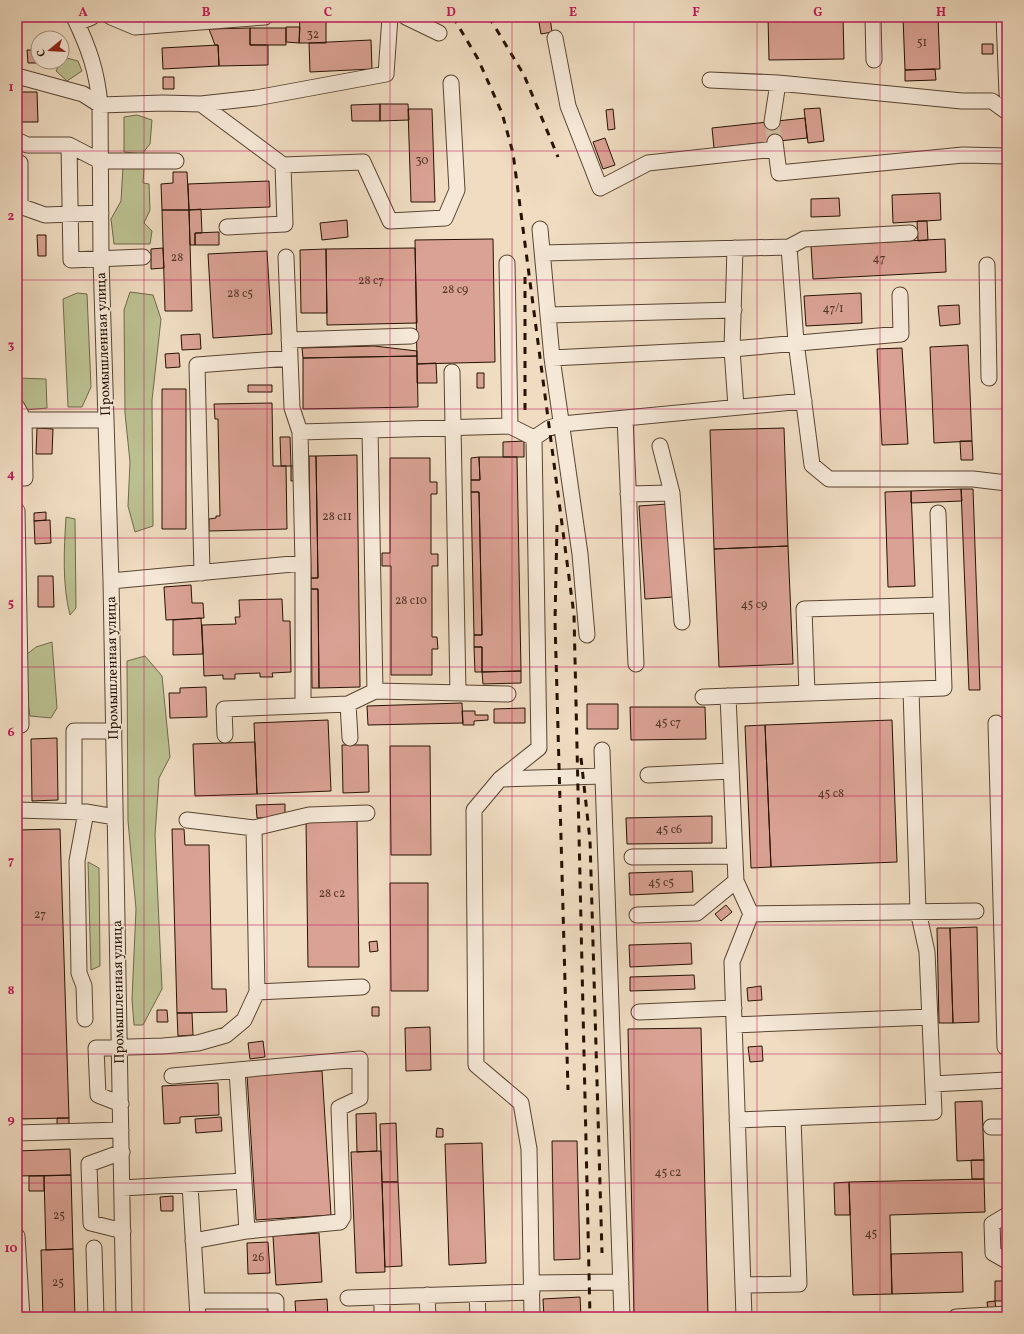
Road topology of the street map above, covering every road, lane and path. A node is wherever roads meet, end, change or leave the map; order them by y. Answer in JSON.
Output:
{"nodes":[{"id":1,"x":92,"y":17,"type":"edge"},
{"id":2,"x":111,"y":17,"type":"edge"},
{"id":3,"x":265,"y":17,"type":"edge"},
{"id":4,"x":390,"y":17,"type":"edge"},
{"id":5,"x":406,"y":17,"type":"edge"},
{"id":6,"x":873,"y":17,"type":"edge"},
{"id":7,"x":1004,"y":17,"type":"edge"},
{"id":8,"x":76,"y":20,"type":"edge"},
{"id":9,"x":439,"y":33,"type":"dead end"},
{"id":10,"x":555,"y":38,"type":"dead end"},
{"id":11,"x":874,"y":60,"type":"dead end"},
{"id":12,"x":17,"y":76,"type":"edge"},
{"id":13,"x":1007,"y":77,"type":"edge"},
{"id":14,"x":710,"y":80,"type":"dead end"},
{"id":15,"x":451,"y":83,"type":"dead end"},
{"id":16,"x":778,"y":83,"type":"junction"},
{"id":17,"x":1007,"y":94,"type":"edge"},
{"id":18,"x":201,"y":104,"type":"junction"},
{"id":19,"x":100,"y":105,"type":"junction"},
{"id":20,"x":1007,"y":112,"type":"edge"},
{"id":21,"x":772,"y":122,"type":"tunnel mouth"},
{"id":22,"x":17,"y":140,"type":"edge"},
{"id":23,"x":69,"y":145,"type":"junction"},
{"id":24,"x":1007,"y":156,"type":"edge"},
{"id":25,"x":100,"y":161,"type":"junction"},
{"id":26,"x":176,"y":161,"type":"dead end"},
{"id":27,"x":20,"y":163,"type":"dead end"},
{"id":28,"x":283,"y":165,"type":"junction"},
{"id":29,"x":19,"y":205,"type":"edge"},
{"id":30,"x":101,"y":213,"type":"junction"},
{"id":31,"x":70,"y":214,"type":"junction"},
{"id":32,"x":227,"y":227,"type":"dead end"},
{"id":33,"x":540,"y":229,"type":"dead end"},
{"id":34,"x":910,"y":233,"type":"dead end"},
{"id":35,"x":789,"y":247,"type":"junction"},
{"id":36,"x":735,"y":248,"type":"junction"},
{"id":37,"x":543,"y":253,"type":"junction"},
{"id":38,"x":143,"y":257,"type":"dead end"},
{"id":39,"x":286,"y":258,"type":"dead end"},
{"id":40,"x":102,"y":259,"type":"junction"},
{"id":41,"x":507,"y":263,"type":"dead end"},
{"id":42,"x":987,"y":265,"type":"dead end"},
{"id":43,"x":900,"y":295,"type":"dead end"},
{"id":44,"x":734,"y":310,"type":"junction"},
{"id":45,"x":548,"y":315,"type":"junction"},
{"id":46,"x":411,"y":336,"type":"dead end"},
{"id":47,"x":289,"y":340,"type":"junction"},
{"id":48,"x":796,"y":342,"type":"junction"},
{"id":49,"x":732,"y":349,"type":"junction"},
{"id":50,"x":290,"y":358,"type":"junction"},
{"id":51,"x":552,"y":358,"type":"junction"},
{"id":52,"x":452,"y":372,"type":"dead end"},
{"id":53,"x":989,"y":378,"type":"dead end"},
{"id":54,"x":804,"y":401,"type":"junction"},
{"id":55,"x":736,"y":407,"type":"junction"},
{"id":56,"x":21,"y":413,"type":"edge"},
{"id":57,"x":625,"y":418,"type":"junction"},
{"id":58,"x":106,"y":420,"type":"junction"},
{"id":59,"x":562,"y":424,"type":"junction"},
{"id":60,"x":510,"y":426,"type":"junction"},
{"id":61,"x":453,"y":428,"type":"junction"},
{"id":62,"x":370,"y":430,"type":"junction"},
{"id":63,"x":300,"y":432,"type":"junction"},
{"id":64,"x":534,"y":438,"type":"junction"},
{"id":65,"x":660,"y":446,"type":"dead end"},
{"id":66,"x":17,"y":478,"type":"edge"},
{"id":67,"x":1007,"y":483,"type":"edge"},
{"id":68,"x":672,"y":493,"type":"junction"},
{"id":69,"x":628,"y":494,"type":"junction"},
{"id":70,"x":17,"y":511,"type":"edge"},
{"id":71,"x":938,"y":513,"type":"dead end"},
{"id":72,"x":303,"y":563,"type":"junction"},
{"id":73,"x":202,"y":573,"type":"junction"},
{"id":74,"x":111,"y":581,"type":"junction"},
{"id":75,"x":941,"y":605,"type":"junction"},
{"id":76,"x":682,"y":622,"type":"dead end"},
{"id":77,"x":587,"y":636,"type":"dead end"},
{"id":78,"x":636,"y":664,"type":"dead end"},
{"id":79,"x":911,"y":690,"type":"junction"},
{"id":80,"x":375,"y":691,"type":"junction"},
{"id":81,"x":458,"y":693,"type":"junction"},
{"id":82,"x":807,"y":693,"type":"junction"},
{"id":83,"x":508,"y":694,"type":"dead end"},
{"id":84,"x":728,"y":696,"type":"junction"},
{"id":85,"x":703,"y":697,"type":"dead end"},
{"id":86,"x":348,"y":704,"type":"junction"},
{"id":87,"x":303,"y":706,"type":"junction"},
{"id":88,"x":996,"y":723,"type":"dead end"},
{"id":89,"x":17,"y":725,"type":"edge"},
{"id":90,"x":114,"y":731,"type":"junction"},
{"id":91,"x":225,"y":735,"type":"dead end"},
{"id":92,"x":350,"y":738,"type":"dead end"},
{"id":93,"x":602,"y":750,"type":"dead end"},
{"id":94,"x":731,"y":772,"type":"junction"},
{"id":95,"x":648,"y":775,"type":"dead end"},
{"id":96,"x":603,"y":776,"type":"junction"},
{"id":97,"x":500,"y":779,"type":"junction"},
{"id":98,"x":17,"y":810,"type":"edge"},
{"id":99,"x":80,"y":812,"type":"junction"},
{"id":100,"x":367,"y":814,"type":"dead end"},
{"id":101,"x":115,"y":817,"type":"junction"},
{"id":102,"x":187,"y":820,"type":"dead end"},
{"id":103,"x":254,"y":828,"type":"junction"},
{"id":104,"x":735,"y":856,"type":"junction"},
{"id":105,"x":632,"y":857,"type":"dead end"},
{"id":106,"x":736,"y":881,"type":"junction"},
{"id":107,"x":918,"y":911,"type":"junction"},
{"id":108,"x":976,"y":911,"type":"dead end"},
{"id":109,"x":751,"y":914,"type":"junction"},
{"id":110,"x":637,"y":915,"type":"dead end"},
{"id":111,"x":1005,"y":957,"type":"edge"},
{"id":112,"x":362,"y":987,"type":"dead end"},
{"id":113,"x":257,"y":992,"type":"junction"},
{"id":114,"x":734,"y":1008,"type":"junction"},
{"id":115,"x":639,"y":1012,"type":"dead end"},
{"id":116,"x":930,"y":1016,"type":"junction"},
{"id":117,"x":85,"y":1019,"type":"dead end"},
{"id":118,"x":734,"y":1025,"type":"junction"},
{"id":119,"x":120,"y":1046,"type":"junction"},
{"id":120,"x":1005,"y":1047,"type":"dead end"},
{"id":121,"x":237,"y":1070,"type":"junction"},
{"id":122,"x":172,"y":1076,"type":"dead end"},
{"id":123,"x":1007,"y":1080,"type":"edge"},
{"id":124,"x":933,"y":1084,"type":"junction"},
{"id":125,"x":121,"y":1104,"type":"junction"},
{"id":126,"x":793,"y":1118,"type":"junction"},
{"id":127,"x":737,"y":1120,"type":"junction"},
{"id":128,"x":991,"y":1127,"type":"dead end"},
{"id":129,"x":1007,"y":1127,"type":"edge"},
{"id":130,"x":121,"y":1130,"type":"junction"},
{"id":131,"x":17,"y":1133,"type":"edge"},
{"id":132,"x":122,"y":1152,"type":"junction"},
{"id":133,"x":244,"y":1181,"type":"junction"},
{"id":134,"x":190,"y":1185,"type":"junction"},
{"id":135,"x":122,"y":1188,"type":"junction"},
{"id":136,"x":1007,"y":1215,"type":"edge"},
{"id":137,"x":123,"y":1231,"type":"junction"},
{"id":138,"x":246,"y":1231,"type":"junction"},
{"id":139,"x":17,"y":1236,"type":"edge"},
{"id":140,"x":193,"y":1241,"type":"junction"},
{"id":141,"x":17,"y":1243,"type":"edge"},
{"id":142,"x":94,"y":1248,"type":"dead end"},
{"id":143,"x":1007,"y":1261,"type":"edge"},
{"id":144,"x":621,"y":1282,"type":"junction"},
{"id":145,"x":743,"y":1285,"type":"junction"},
{"id":146,"x":532,"y":1288,"type":"junction"},
{"id":147,"x":477,"y":1294,"type":"junction"},
{"id":148,"x":427,"y":1295,"type":"junction"},
{"id":149,"x":382,"y":1297,"type":"junction"},
{"id":150,"x":348,"y":1298,"type":"dead end"},
{"id":151,"x":197,"y":1301,"type":"junction"},
{"id":152,"x":1007,"y":1314,"type":"edge"},
{"id":153,"x":22,"y":1317,"type":"edge"},
{"id":154,"x":96,"y":1317,"type":"edge"},
{"id":155,"x":124,"y":1317,"type":"edge"},
{"id":156,"x":198,"y":1317,"type":"edge"},
{"id":157,"x":276,"y":1317,"type":"edge"},
{"id":158,"x":382,"y":1317,"type":"edge"},
{"id":159,"x":428,"y":1317,"type":"edge"},
{"id":160,"x":478,"y":1317,"type":"edge"},
{"id":161,"x":532,"y":1317,"type":"edge"},
{"id":162,"x":622,"y":1317,"type":"edge"},
{"id":163,"x":744,"y":1317,"type":"edge"},
{"id":164,"x":956,"y":1317,"type":"edge"}],
"edges":[{"from":1,"to":8,"type":"street"},
{"from":2,"to":3,"type":"street"},
{"from":4,"to":18,"type":"street"},
{"from":5,"to":9,"type":"street"},
{"from":6,"to":11,"type":"street"},
{"from":7,"to":13,"type":"street"},
{"from":8,"to":19,"type":"street","name":"Промышленная улица"},
{"from":10,"to":24,"type":"street"},
{"from":12,"to":19,"type":"street"},
{"from":13,"to":17,"type":"street"},
{"from":14,"to":16,"type":"street"},
{"from":15,"to":28,"type":"street"},
{"from":16,"to":20,"type":"street"},
{"from":16,"to":21,"type":"street"},
{"from":18,"to":19,"type":"street"},
{"from":18,"to":28,"type":"street"},
{"from":19,"to":25,"type":"street","name":"Промышленная улица"},
{"from":22,"to":23,"type":"street"},
{"from":23,"to":25,"type":"street"},
{"from":23,"to":31,"type":"street"},
{"from":25,"to":26,"type":"street"},
{"from":25,"to":30,"type":"street","name":"Промышленная улица"},
{"from":27,"to":29,"type":"street"},
{"from":28,"to":32,"type":"street"},
{"from":29,"to":31,"type":"street"},
{"from":30,"to":31,"type":"street"},
{"from":30,"to":40,"type":"street","name":"Промышленная улица"},
{"from":31,"to":40,"type":"street"},
{"from":33,"to":37,"type":"street"},
{"from":34,"to":35,"type":"street"},
{"from":35,"to":36,"type":"street"},
{"from":35,"to":48,"type":"street"},
{"from":36,"to":37,"type":"street"},
{"from":36,"to":44,"type":"street"},
{"from":37,"to":45,"type":"street"},
{"from":38,"to":40,"type":"street"},
{"from":39,"to":47,"type":"street"},
{"from":40,"to":58,"type":"street","name":"Промышленная улица"},
{"from":41,"to":60,"type":"street"},
{"from":42,"to":53,"type":"street"},
{"from":43,"to":48,"type":"street"},
{"from":44,"to":45,"type":"street"},
{"from":44,"to":49,"type":"street"},
{"from":45,"to":51,"type":"street"},
{"from":46,"to":47,"type":"street"},
{"from":47,"to":50,"type":"street"},
{"from":48,"to":49,"type":"street"},
{"from":48,"to":54,"type":"street"},
{"from":49,"to":51,"type":"street"},
{"from":49,"to":55,"type":"street"},
{"from":50,"to":63,"type":"street"},
{"from":50,"to":73,"type":"street"},
{"from":51,"to":59,"type":"street"},
{"from":52,"to":61,"type":"street"},
{"from":54,"to":55,"type":"street"},
{"from":54,"to":67,"type":"street"},
{"from":55,"to":57,"type":"street"},
{"from":56,"to":58,"type":"street"},
{"from":56,"to":66,"type":"street"},
{"from":57,"to":59,"type":"street"},
{"from":57,"to":69,"type":"street"},
{"from":58,"to":74,"type":"street","name":"Промышленная улица"},
{"from":59,"to":64,"type":"street"},
{"from":59,"to":77,"type":"street"},
{"from":60,"to":61,"type":"street"},
{"from":60,"to":64,"type":"street"},
{"from":61,"to":62,"type":"street"},
{"from":61,"to":81,"type":"street"},
{"from":62,"to":63,"type":"street"},
{"from":62,"to":80,"type":"street"},
{"from":63,"to":72,"type":"street"},
{"from":64,"to":97,"type":"street"},
{"from":65,"to":68,"type":"street"},
{"from":68,"to":69,"type":"street"},
{"from":68,"to":76,"type":"street"},
{"from":69,"to":78,"type":"street"},
{"from":70,"to":89,"type":"street"},
{"from":71,"to":75,"type":"street"},
{"from":72,"to":73,"type":"street"},
{"from":72,"to":87,"type":"street"},
{"from":73,"to":74,"type":"street"},
{"from":74,"to":90,"type":"street","name":"Промышленная улица"},
{"from":75,"to":79,"type":"street"},
{"from":75,"to":82,"type":"street"},
{"from":79,"to":82,"type":"street"},
{"from":79,"to":107,"type":"street"},
{"from":80,"to":81,"type":"street"},
{"from":80,"to":86,"type":"street"},
{"from":81,"to":83,"type":"street"},
{"from":82,"to":84,"type":"street"},
{"from":84,"to":85,"type":"street"},
{"from":84,"to":94,"type":"street"},
{"from":86,"to":87,"type":"street"},
{"from":86,"to":92,"type":"street"},
{"from":87,"to":91,"type":"street"},
{"from":88,"to":111,"type":"street"},
{"from":90,"to":99,"type":"street"},
{"from":90,"to":101,"type":"street","name":"Промышленная улица"},
{"from":93,"to":96,"type":"street"},
{"from":94,"to":95,"type":"street"},
{"from":94,"to":104,"type":"street"},
{"from":96,"to":97,"type":"street"},
{"from":96,"to":144,"type":"street"},
{"from":97,"to":146,"type":"street"},
{"from":98,"to":99,"type":"street"},
{"from":99,"to":101,"type":"street"},
{"from":99,"to":117,"type":"street"},
{"from":100,"to":103,"type":"street"},
{"from":101,"to":119,"type":"street","name":"Промышленная улица"},
{"from":102,"to":103,"type":"street"},
{"from":103,"to":113,"type":"street"},
{"from":104,"to":105,"type":"street"},
{"from":104,"to":106,"type":"street"},
{"from":106,"to":109,"type":"street"},
{"from":106,"to":110,"type":"street"},
{"from":107,"to":108,"type":"street"},
{"from":107,"to":109,"type":"street"},
{"from":107,"to":116,"type":"street"},
{"from":109,"to":114,"type":"street"},
{"from":111,"to":120,"type":"street"},
{"from":112,"to":113,"type":"street"},
{"from":113,"to":119,"type":"street"},
{"from":114,"to":115,"type":"street"},
{"from":114,"to":118,"type":"street"},
{"from":116,"to":118,"type":"street"},
{"from":116,"to":124,"type":"street"},
{"from":118,"to":127,"type":"street"},
{"from":119,"to":125,"type":"street","name":"Промышленная улица"},
{"from":119,"to":125,"type":"street"},
{"from":121,"to":122,"type":"street"},
{"from":121,"to":133,"type":"street"},
{"from":121,"to":138,"type":"street"},
{"from":123,"to":124,"type":"street"},
{"from":124,"to":126,"type":"street"},
{"from":125,"to":130,"type":"street","name":"Промышленная улица"},
{"from":126,"to":127,"type":"street"},
{"from":126,"to":145,"type":"street"},
{"from":127,"to":145,"type":"street"},
{"from":128,"to":129,"type":"street"},
{"from":130,"to":131,"type":"street"},
{"from":130,"to":132,"type":"street","name":"Промышленная улица"},
{"from":132,"to":135,"type":"street","name":"Промышленная улица"},
{"from":132,"to":137,"type":"street"},
{"from":133,"to":134,"type":"street"},
{"from":133,"to":138,"type":"street"},
{"from":134,"to":135,"type":"street"},
{"from":134,"to":140,"type":"street"},
{"from":135,"to":137,"type":"street","name":"Промышленная улица"},
{"from":136,"to":143,"type":"street"},
{"from":137,"to":155,"type":"street","name":"Промышленная улица"},
{"from":138,"to":140,"type":"street"},
{"from":139,"to":141,"type":"street"},
{"from":140,"to":151,"type":"street"},
{"from":141,"to":153,"type":"street"},
{"from":142,"to":154,"type":"street"},
{"from":144,"to":146,"type":"street"},
{"from":144,"to":162,"type":"street"},
{"from":145,"to":163,"type":"street"},
{"from":146,"to":147,"type":"street"},
{"from":146,"to":161,"type":"street"},
{"from":147,"to":148,"type":"street"},
{"from":147,"to":160,"type":"street"},
{"from":148,"to":149,"type":"street"},
{"from":148,"to":159,"type":"street"},
{"from":149,"to":150,"type":"street"},
{"from":149,"to":158,"type":"street"},
{"from":151,"to":156,"type":"street"},
{"from":151,"to":157,"type":"street"},
{"from":152,"to":164,"type":"street"}]}
